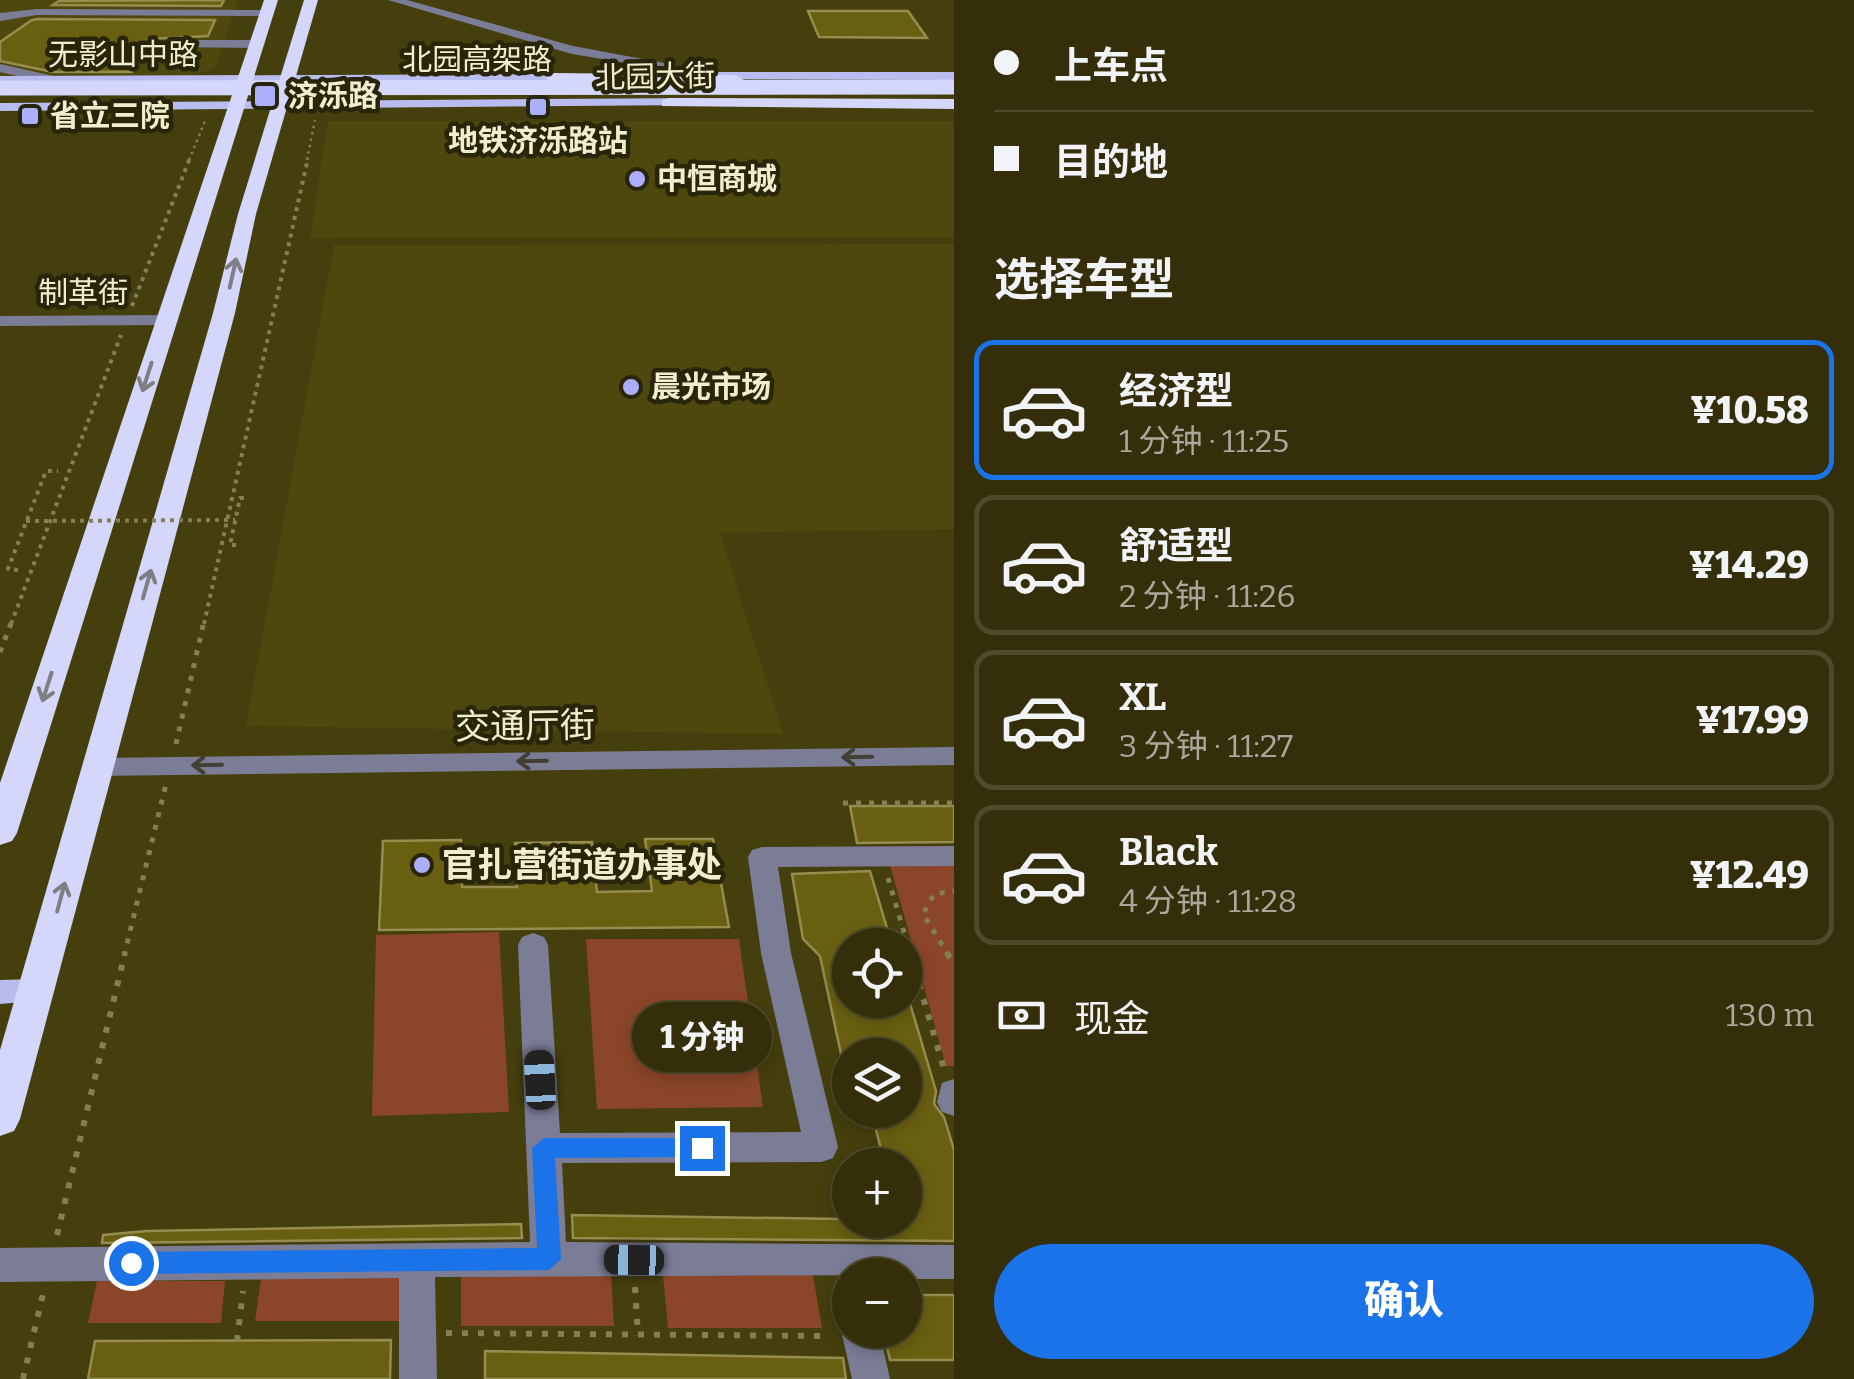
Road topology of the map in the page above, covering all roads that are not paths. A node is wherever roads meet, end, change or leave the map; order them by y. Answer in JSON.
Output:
{"nodes":[{"id":1,"x":311,"y":0,"type":"edge"},
{"id":2,"x":394,"y":0,"type":"edge"},
{"id":3,"x":268,"y":10,"type":"edge"},
{"id":4,"x":0,"y":20,"type":"edge"},
{"id":5,"x":259,"y":44,"type":"junction"},
{"id":6,"x":183,"y":48,"type":"dead end"},
{"id":7,"x":0,"y":68,"type":"edge"},
{"id":8,"x":728,"y":76,"type":"junction"},
{"id":9,"x":554,"y":78,"type":"junction"},
{"id":10,"x":52,"y":80,"type":"junction"},
{"id":11,"x":246,"y":80,"type":"junction"},
{"id":12,"x":954,"y":81,"type":"edge"},
{"id":13,"x":605,"y":82,"type":"junction"},
{"id":14,"x":0,"y":84,"type":"edge"},
{"id":15,"x":285,"y":92,"type":"junction"},
{"id":16,"x":0,"y":99,"type":"edge"},
{"id":17,"x":954,"y":100,"type":"edge"},
{"id":18,"x":668,"y":102,"type":"junction"},
{"id":19,"x":236,"y":105,"type":"junction"},
{"id":20,"x":0,"y":107,"type":"edge"},
{"id":21,"x":166,"y":320,"type":"junction"},
{"id":22,"x":0,"y":321,"type":"edge"},
{"id":23,"x":954,"y":756,"type":"edge"},
{"id":24,"x":96,"y":766,"type":"junction"},
{"id":25,"x":0,"y":834,"type":"edge"},
{"id":26,"x":954,"y":856,"type":"edge"},
{"id":27,"x":533,"y":944,"type":"dead end"},
{"id":28,"x":18,"y":992,"type":"edge"},
{"id":29,"x":13,"y":1030,"type":"edge"},
{"id":30,"x":0,"y":1119,"type":"edge"},
{"id":31,"x":544,"y":1148,"type":"junction"},
{"id":32,"x":549,"y":1259,"type":"junction"},
{"id":33,"x":417,"y":1261,"type":"junction"},
{"id":34,"x":954,"y":1262,"type":"edge"},
{"id":35,"x":922,"y":1264,"type":"edge"},
{"id":36,"x":0,"y":1265,"type":"edge"},
{"id":37,"x":832,"y":1269,"type":"edge"},
{"id":38,"x":864,"y":1348,"type":"edge"},
{"id":39,"x":418,"y":1379,"type":"edge"},
{"id":40,"x":871,"y":1379,"type":"edge"}],
"edges":[{"from":1,"to":15,"type":"highway"},
{"from":2,"to":8,"type":"street"},
{"from":3,"to":4,"type":"street"},
{"from":3,"to":5,"type":"highway"},
{"from":5,"to":6,"type":"street"},
{"from":5,"to":11,"type":"highway"},
{"from":7,"to":10,"type":"street"},
{"from":8,"to":9,"type":"main road","name":"北园大街"},
{"from":8,"to":12,"type":"main road","name":"北园大街"},
{"from":9,"to":12,"type":"highway","bridge":true},
{"from":9,"to":13,"type":"main road","name":"北园大街"},
{"from":9,"to":15,"type":"main road","name":"北园大街"},
{"from":10,"to":11,"type":"main road","name":"无影山中路"},
{"from":10,"to":14,"type":"main road","name":"无影山中路"},
{"from":11,"to":15,"type":"main road","name":"北园大街"},
{"from":11,"to":19,"type":"highway"},
{"from":12,"to":13,"type":"main road","name":"北园大街"},
{"from":12,"to":14,"type":"highway","name":"北园高架路","bridge":true},
{"from":13,"to":15,"type":"main road","name":"北园大街"},
{"from":15,"to":18,"type":"main road","name":"北园大街"},
{"from":15,"to":19,"type":"main road","name":"北园大街"},
{"from":24,"to":15,"type":"highway","one_way":true},
{"from":16,"to":17,"type":"highway","name":"北园高架路"},
{"from":17,"to":18,"type":"main road","name":"北园大街"},
{"from":17,"to":18,"type":"highway"},
{"from":19,"to":20,"type":"main road","name":"无影山中路"},
{"from":19,"to":21,"type":"highway"},
{"from":21,"to":22,"type":"street","name":"制革街"},
{"from":21,"to":25,"type":"highway","one_way":true},
{"from":23,"to":24,"type":"street","name":"交通厅街","one_way":true},
{"from":28,"to":24,"type":"highway","one_way":true},
{"from":26,"to":31,"type":"street"},
{"from":27,"to":31,"type":"street"},
{"from":28,"to":29,"type":"highway"},
{"from":29,"to":30,"type":"highway"},
{"from":31,"to":32,"type":"street"},
{"from":32,"to":33,"type":"street"},
{"from":32,"to":37,"type":"street"},
{"from":33,"to":36,"type":"street"},
{"from":33,"to":39,"type":"street"},
{"from":34,"to":35,"type":"street"},
{"from":38,"to":40,"type":"street"}]}
